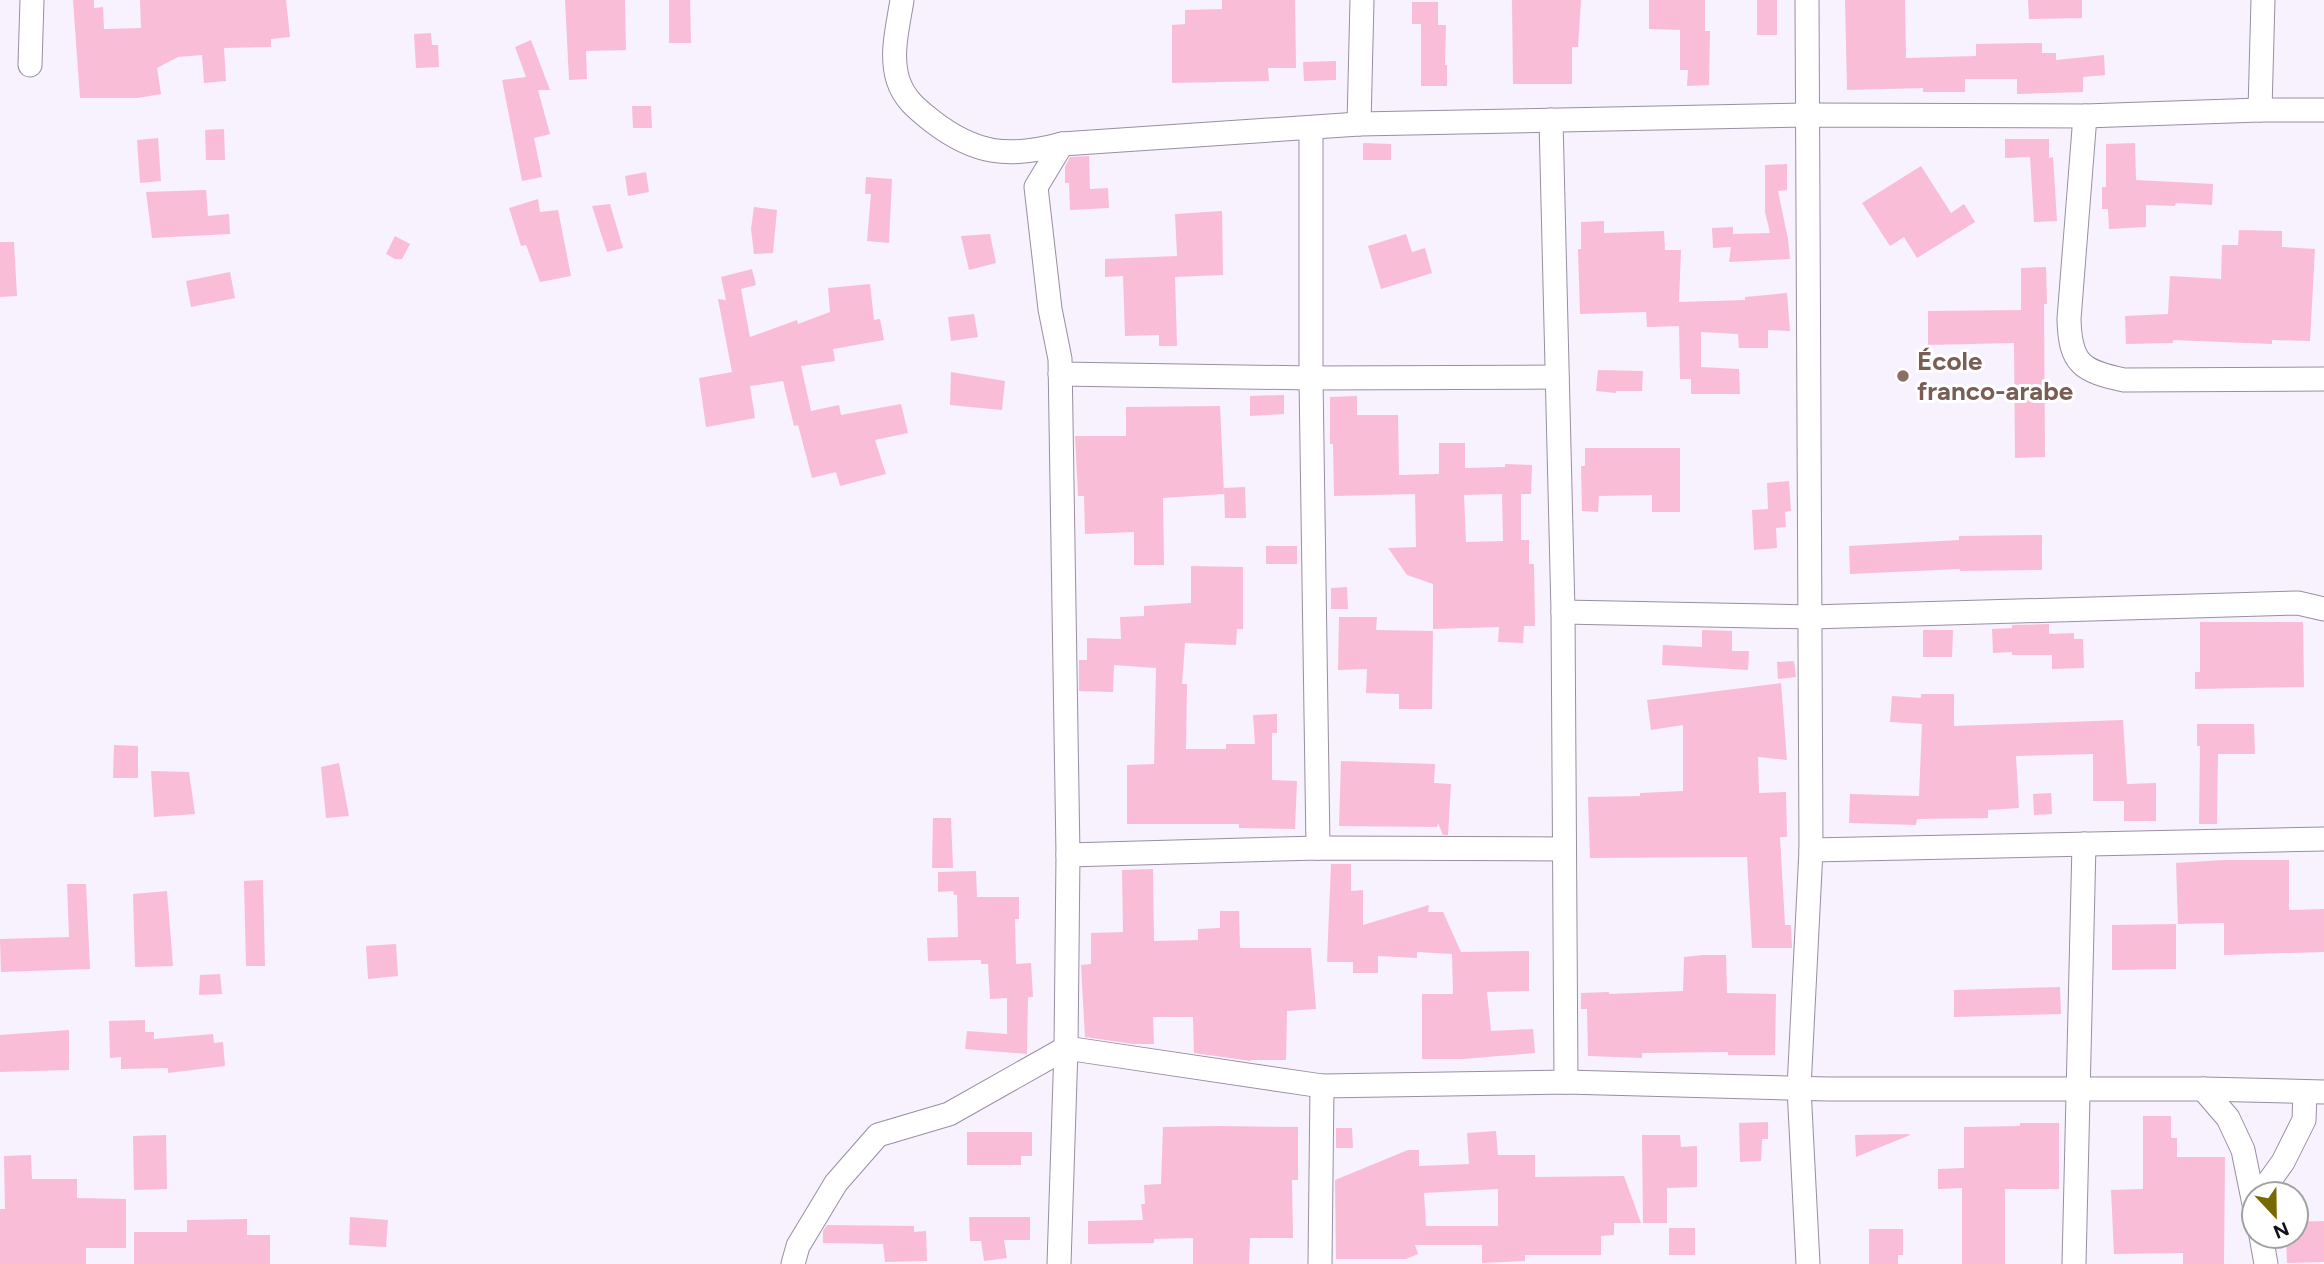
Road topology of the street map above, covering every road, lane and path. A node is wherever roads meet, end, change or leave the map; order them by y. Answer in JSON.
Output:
{"nodes":[{"id":1,"x":32,"y":0,"type":"edge"},
{"id":2,"x":902,"y":0,"type":"edge"},
{"id":3,"x":1362,"y":0,"type":"edge"},
{"id":4,"x":1807,"y":0,"type":"edge"},
{"id":5,"x":2263,"y":0,"type":"edge"},
{"id":6,"x":30,"y":65,"type":"dead end"},
{"id":7,"x":2260,"y":110,"type":"junction"},
{"id":8,"x":2324,"y":110,"type":"edge"},
{"id":9,"x":1809,"y":115,"type":"junction"},
{"id":10,"x":2085,"y":116,"type":"junction"},
{"id":11,"x":1551,"y":120,"type":"junction"},
{"id":12,"x":1359,"y":124,"type":"junction"},
{"id":13,"x":1311,"y":128,"type":"junction"},
{"id":14,"x":1062,"y":144,"type":"junction"},
{"id":15,"x":1060,"y":373,"type":"junction"},
{"id":16,"x":1557,"y":377,"type":"junction"},
{"id":17,"x":1311,"y":378,"type":"junction"},
{"id":18,"x":2324,"y":379,"type":"edge"},
{"id":19,"x":2324,"y":608,"type":"edge"},
{"id":20,"x":1563,"y":612,"type":"junction"},
{"id":21,"x":1811,"y":617,"type":"junction"},
{"id":22,"x":2324,"y":839,"type":"edge"},
{"id":23,"x":2084,"y":844,"type":"junction"},
{"id":24,"x":1318,"y":848,"type":"junction"},
{"id":25,"x":1564,"y":849,"type":"junction"},
{"id":26,"x":1811,"y":850,"type":"junction"},
{"id":27,"x":1068,"y":855,"type":"junction"},
{"id":28,"x":1066,"y":1048,"type":"junction"},
{"id":29,"x":1566,"y":1082,"type":"junction"},
{"id":30,"x":1322,"y":1086,"type":"junction"},
{"id":31,"x":1799,"y":1088,"type":"junction"},
{"id":32,"x":2203,"y":1089,"type":"junction"},
{"id":33,"x":2077,"y":1090,"type":"junction"},
{"id":34,"x":2314,"y":1092,"type":"edge"},
{"id":35,"x":2249,"y":1180,"type":"edge"},
{"id":36,"x":2270,"y":1180,"type":"edge"},
{"id":37,"x":793,"y":1264,"type":"edge"},
{"id":38,"x":1059,"y":1264,"type":"edge"},
{"id":39,"x":1320,"y":1264,"type":"edge"},
{"id":40,"x":1808,"y":1264,"type":"edge"},
{"id":41,"x":2074,"y":1264,"type":"edge"}],
"edges":[{"from":1,"to":6,"type":"street"},
{"from":2,"to":14,"type":"street"},
{"from":3,"to":12,"type":"street"},
{"from":4,"to":9,"type":"street"},
{"from":5,"to":7,"type":"street"},
{"from":7,"to":8,"type":"street"},
{"from":7,"to":10,"type":"street"},
{"from":9,"to":10,"type":"street"},
{"from":9,"to":11,"type":"street"},
{"from":9,"to":21,"type":"street"},
{"from":10,"to":18,"type":"street"},
{"from":11,"to":12,"type":"street"},
{"from":11,"to":16,"type":"street"},
{"from":12,"to":13,"type":"street"},
{"from":13,"to":14,"type":"street"},
{"from":13,"to":17,"type":"street"},
{"from":14,"to":15,"type":"street"},
{"from":15,"to":17,"type":"street"},
{"from":15,"to":27,"type":"street"},
{"from":16,"to":17,"type":"street"},
{"from":16,"to":20,"type":"street"},
{"from":17,"to":24,"type":"street"},
{"from":19,"to":21,"type":"street"},
{"from":20,"to":21,"type":"street"},
{"from":20,"to":25,"type":"street"},
{"from":21,"to":26,"type":"street"},
{"from":22,"to":23,"type":"street"},
{"from":23,"to":26,"type":"street"},
{"from":23,"to":33,"type":"street"},
{"from":24,"to":25,"type":"street"},
{"from":24,"to":27,"type":"street"},
{"from":25,"to":29,"type":"street"},
{"from":26,"to":31,"type":"street"},
{"from":27,"to":28,"type":"street"},
{"from":28,"to":30,"type":"street"},
{"from":28,"to":37,"type":"street"},
{"from":28,"to":38,"type":"street"},
{"from":29,"to":30,"type":"street"},
{"from":29,"to":31,"type":"street"},
{"from":30,"to":39,"type":"street"},
{"from":31,"to":33,"type":"street"},
{"from":31,"to":40,"type":"street"},
{"from":32,"to":33,"type":"street"},
{"from":32,"to":34,"type":"street"},
{"from":32,"to":35,"type":"street"},
{"from":33,"to":41,"type":"street"},
{"from":34,"to":36,"type":"street"}]}
